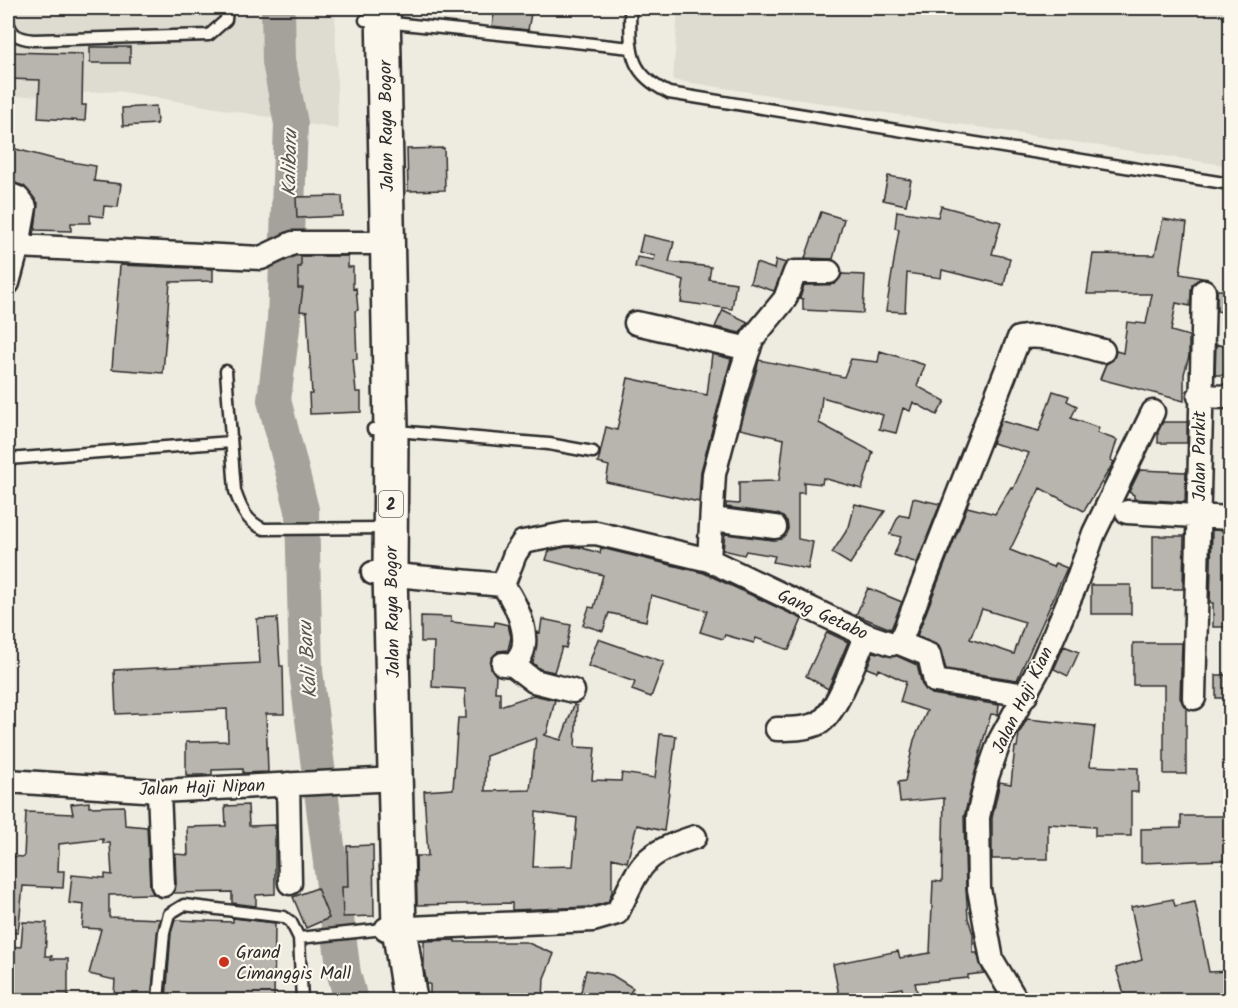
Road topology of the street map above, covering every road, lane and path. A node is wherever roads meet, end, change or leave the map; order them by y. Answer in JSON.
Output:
{"nodes":[{"id":1,"x":227,"y":8,"type":"edge"},
{"id":2,"x":630,"y":8,"type":"edge"},
{"id":3,"x":374,"y":14,"type":"edge"},
{"id":4,"x":8,"y":22,"type":"edge"},
{"id":5,"x":631,"y":48,"type":"junction"},
{"id":6,"x":1230,"y":184,"type":"edge"},
{"id":7,"x":8,"y":194,"type":"edge"},
{"id":8,"x":370,"y":243,"type":"junction"},
{"id":9,"x":18,"y":246,"type":"junction"},
{"id":10,"x":829,"y":272,"type":"dead end"},
{"id":11,"x":8,"y":283,"type":"edge"},
{"id":12,"x":1204,"y":291,"type":"dead end"},
{"id":13,"x":636,"y":323,"type":"dead end"},
{"id":14,"x":749,"y":349,"type":"junction"},
{"id":15,"x":1103,"y":351,"type":"dead end"},
{"id":16,"x":226,"y":371,"type":"dead end"},
{"id":17,"x":1199,"y":396,"type":"junction"},
{"id":18,"x":1230,"y":397,"type":"edge"},
{"id":19,"x":1153,"y":412,"type":"dead end"},
{"id":20,"x":382,"y":430,"type":"junction"},
{"id":21,"x":231,"y":442,"type":"junction"},
{"id":22,"x":593,"y":452,"type":"dead end"},
{"id":23,"x":8,"y":459,"type":"edge"},
{"id":24,"x":1127,"y":512,"type":"dead end"},
{"id":25,"x":1199,"y":516,"type":"junction"},
{"id":26,"x":1230,"y":518,"type":"edge"},
{"id":27,"x":712,"y":519,"type":"junction"},
{"id":28,"x":775,"y":527,"type":"dead end"},
{"id":29,"x":382,"y":528,"type":"junction"},
{"id":30,"x":710,"y":560,"type":"junction"},
{"id":31,"x":381,"y":574,"type":"junction"},
{"id":32,"x":503,"y":585,"type":"junction"},
{"id":33,"x":866,"y":635,"type":"junction"},
{"id":34,"x":897,"y":642,"type":"junction"},
{"id":35,"x":573,"y":691,"type":"dead end"},
{"id":36,"x":1026,"y":695,"type":"junction"},
{"id":37,"x":1194,"y":698,"type":"dead end"},
{"id":38,"x":777,"y":729,"type":"dead end"},
{"id":39,"x":375,"y":779,"type":"junction"},
{"id":40,"x":8,"y":781,"type":"edge"},
{"id":41,"x":294,"y":783,"type":"junction"},
{"id":42,"x":159,"y":791,"type":"junction"},
{"id":43,"x":695,"y":837,"type":"dead end"},
{"id":44,"x":290,"y":883,"type":"dead end"},
{"id":45,"x":163,"y":885,"type":"dead end"},
{"id":46,"x":384,"y":929,"type":"junction"},
{"id":47,"x":299,"y":938,"type":"junction"},
{"id":48,"x":158,"y":1000,"type":"edge"},
{"id":49,"x":302,"y":1000,"type":"edge"},
{"id":50,"x":394,"y":1000,"type":"edge"},
{"id":51,"x":410,"y":1000,"type":"edge"},
{"id":52,"x":1016,"y":1000,"type":"edge"}],
"edges":[{"from":1,"to":4,"type":"lane"},
{"from":2,"to":5,"type":"lane"},
{"from":3,"to":5,"type":"lane"},
{"from":3,"to":8,"type":"highway","name":"Jalan Raya Bogor","number":"2"},
{"from":3,"to":20,"type":"highway","name":"Jalan Raya Bogor","number":"2"},
{"from":5,"to":6,"type":"lane"},
{"from":7,"to":9,"type":"street"},
{"from":8,"to":9,"type":"street"},
{"from":8,"to":20,"type":"highway","name":"Jalan Raya Bogor","number":"2"},
{"from":9,"to":11,"type":"street"},
{"from":10,"to":14,"type":"street"},
{"from":12,"to":17,"type":"street","name":"Jalan Parkit"},
{"from":13,"to":14,"type":"street"},
{"from":14,"to":27,"type":"street"},
{"from":15,"to":34,"type":"street"},
{"from":16,"to":21,"type":"lane"},
{"from":17,"to":18,"type":"street"},
{"from":17,"to":25,"type":"street","name":"Jalan Parkit"},
{"from":19,"to":36,"type":"street","name":"Jalan Haji Kian"},
{"from":20,"to":22,"type":"lane"},
{"from":20,"to":29,"type":"highway","name":"Jalan Raya Bogor","number":"2"},
{"from":21,"to":23,"type":"lane"},
{"from":21,"to":29,"type":"lane"},
{"from":24,"to":25,"type":"street"},
{"from":25,"to":26,"type":"street"},
{"from":25,"to":37,"type":"street","name":"Jalan Parkit"},
{"from":27,"to":28,"type":"street"},
{"from":27,"to":30,"type":"street"},
{"from":29,"to":31,"type":"highway","name":"Jalan Raya Bogor","number":"2"},
{"from":30,"to":32,"type":"street","name":"Gang Getabo"},
{"from":30,"to":33,"type":"street","name":"Gang Getabo"},
{"from":31,"to":32,"type":"street"},
{"from":31,"to":39,"type":"highway","name":"Jalan Raya Bogor","number":"2"},
{"from":32,"to":35,"type":"street"},
{"from":33,"to":34,"type":"street","name":"Gang Getabo"},
{"from":33,"to":38,"type":"street"},
{"from":34,"to":36,"type":"street","name":"Gang Getabo"},
{"from":36,"to":52,"type":"street","name":"Jalan Haji Kian"},
{"from":39,"to":41,"type":"street","name":"Jalan Haji Nipan"},
{"from":39,"to":46,"type":"highway","name":"Jalan Raya Bogor","number":"2"},
{"from":40,"to":42,"type":"street","name":"Jalan Haji Nipan"},
{"from":41,"to":42,"type":"street","name":"Jalan Haji Nipan"},
{"from":41,"to":44,"type":"street"},
{"from":42,"to":45,"type":"street"},
{"from":43,"to":46,"type":"street"},
{"from":46,"to":47,"type":"lane"},
{"from":46,"to":50,"type":"highway","name":"Jalan Raya Bogor","number":"2"},
{"from":46,"to":51,"type":"highway","name":"Jalan Raya Bogor","number":"2"},
{"from":47,"to":48,"type":"lane"},
{"from":47,"to":49,"type":"lane"}]}
